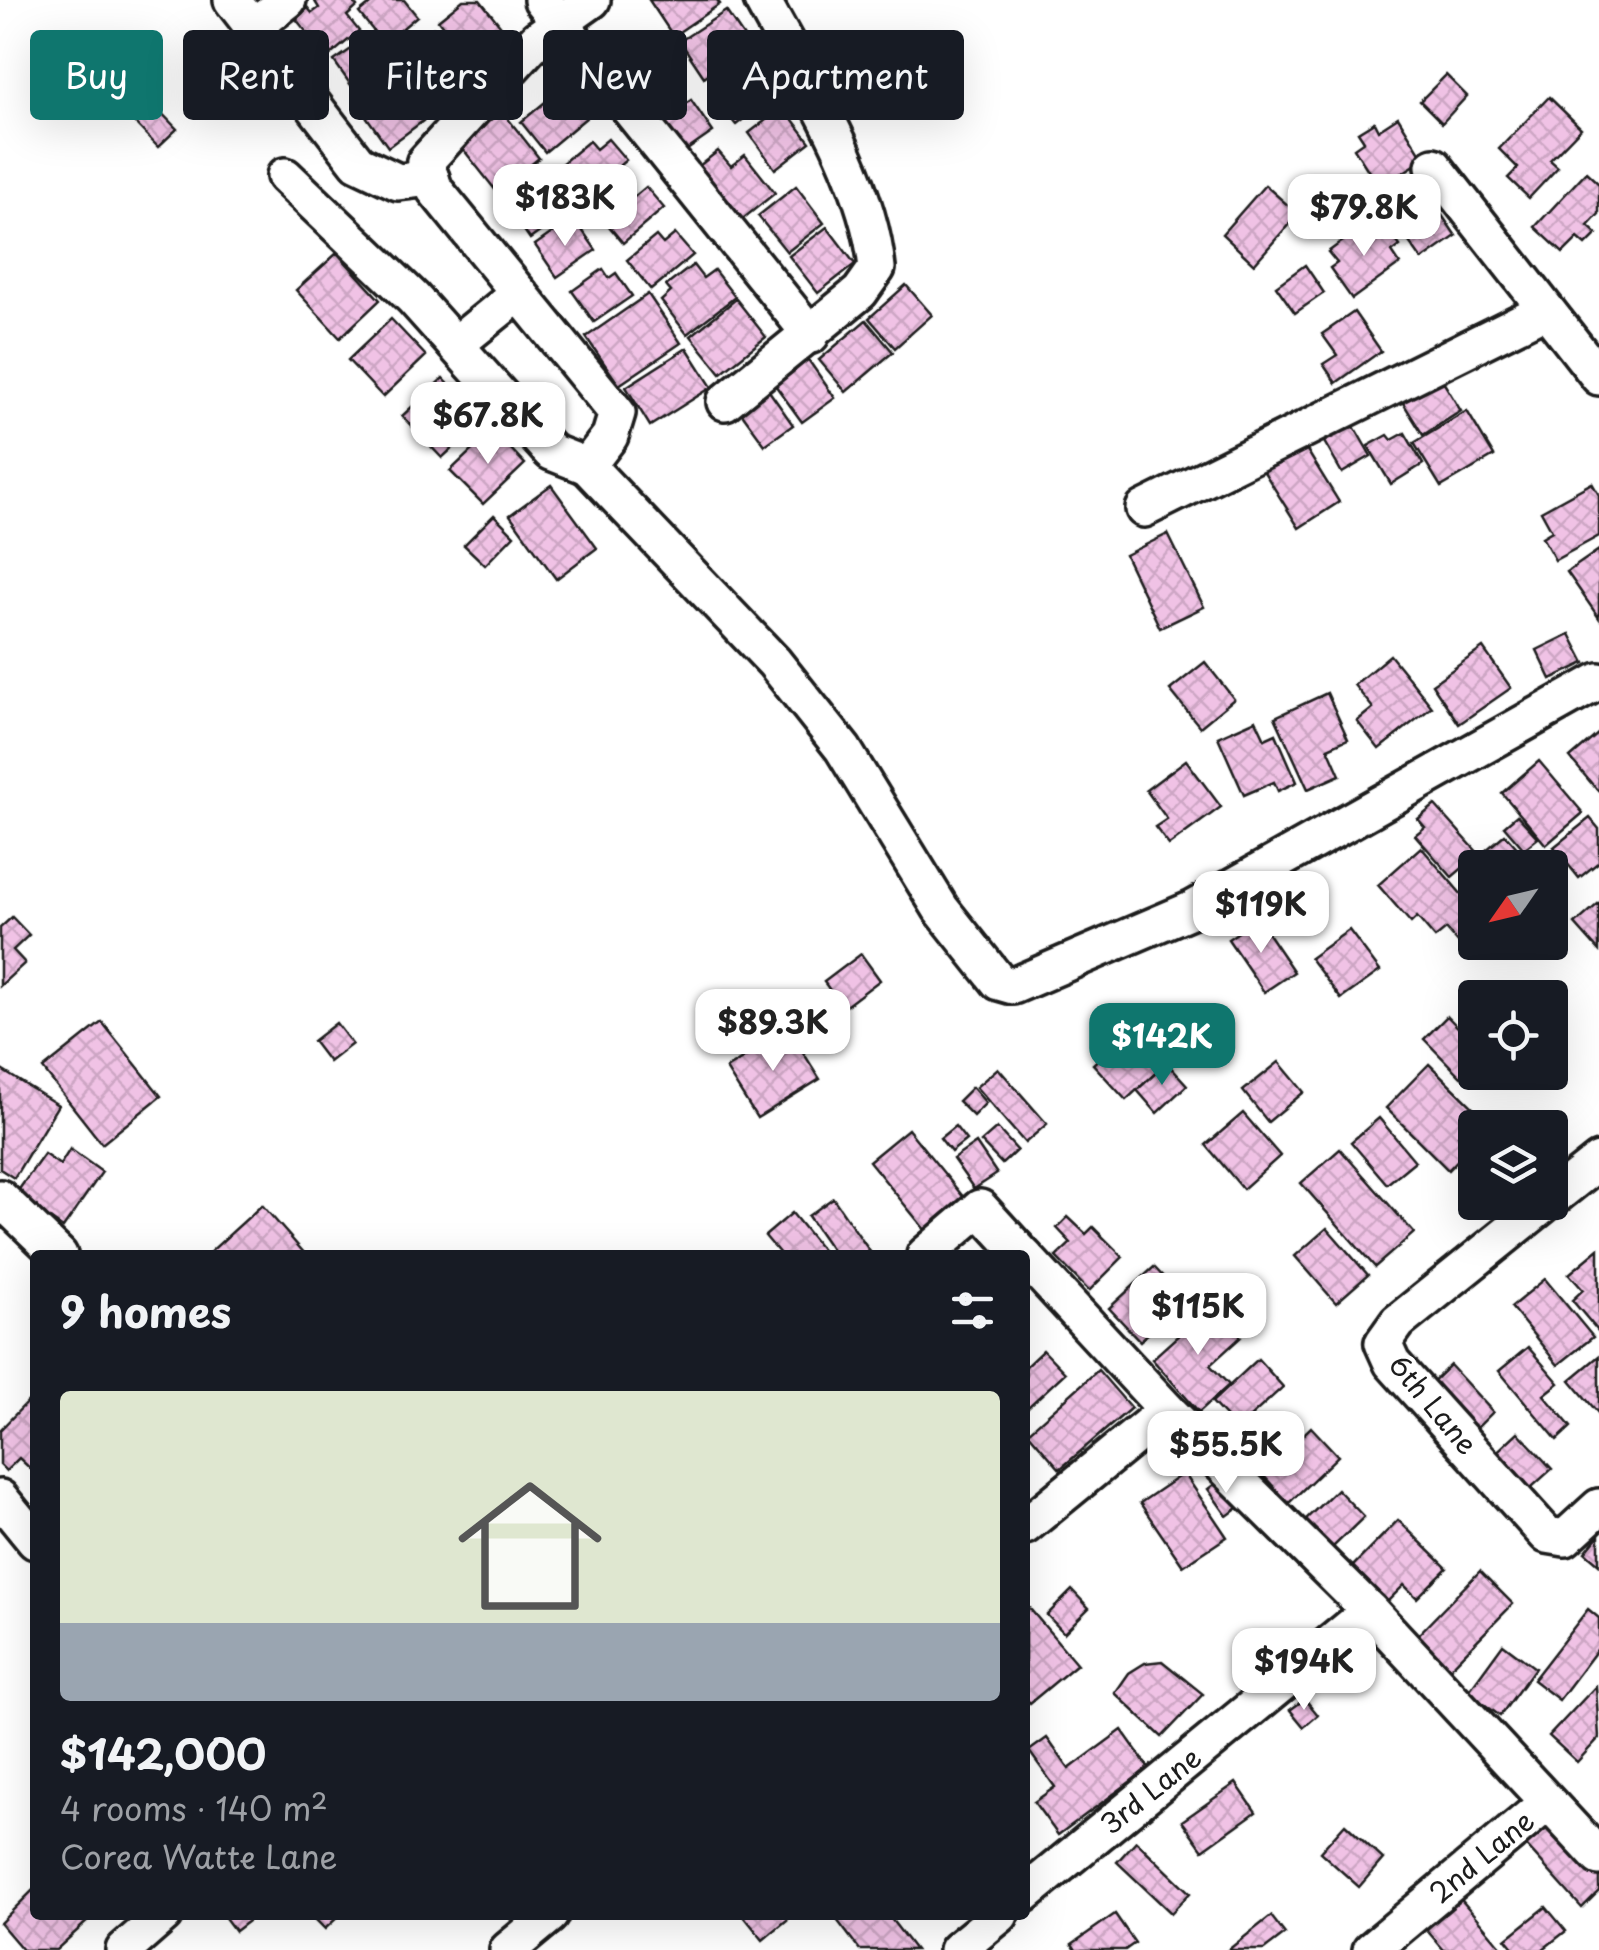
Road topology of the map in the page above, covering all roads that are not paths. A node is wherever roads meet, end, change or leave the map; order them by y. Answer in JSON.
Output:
{"nodes":[{"id":1,"x":288,"y":0,"type":"edge"},
{"id":2,"x":592,"y":0,"type":"edge"},
{"id":3,"x":762,"y":0,"type":"edge"},
{"id":4,"x":552,"y":11,"type":"edge"},
{"id":5,"x":243,"y":13,"type":"edge"},
{"id":6,"x":1434,"y":166,"type":"dead end"},
{"id":7,"x":285,"y":176,"type":"dead end"},
{"id":8,"x":431,"y":178,"type":"junction"},
{"id":9,"x":519,"y":294,"type":"junction"},
{"id":10,"x":1545,"y":310,"type":"junction"},
{"id":11,"x":811,"y":335,"type":"junction"},
{"id":12,"x":455,"y":345,"type":"junction"},
{"id":13,"x":1599,"y":378,"type":"edge"},
{"id":14,"x":725,"y":402,"type":"dead end"},
{"id":15,"x":587,"y":466,"type":"junction"},
{"id":16,"x":1144,"y":509,"type":"dead end"},
{"id":17,"x":1599,"y":681,"type":"edge"},
{"id":18,"x":1599,"y":1160,"type":"edge"},
{"id":19,"x":1568,"y":1185,"type":"edge"},
{"id":20,"x":0,"y":1198,"type":"edge"},
{"id":21,"x":1524,"y":1220,"type":"edge"},
{"id":22,"x":54,"y":1250,"type":"edge"},
{"id":23,"x":932,"y":1250,"type":"edge"},
{"id":24,"x":1018,"y":1250,"type":"edge"},
{"id":25,"x":1030,"y":1263,"type":"edge"},
{"id":26,"x":1166,"y":1410,"type":"junction"},
{"id":27,"x":0,"y":1498,"type":"edge"},
{"id":28,"x":1599,"y":1508,"type":"edge"},
{"id":29,"x":1030,"y":1522,"type":"edge"},
{"id":30,"x":30,"y":1535,"type":"edge"},
{"id":31,"x":1370,"y":1611,"type":"junction"},
{"id":32,"x":1548,"y":1803,"type":"junction"},
{"id":33,"x":1599,"y":1857,"type":"edge"},
{"id":34,"x":1030,"y":1890,"type":"edge"},
{"id":35,"x":158,"y":1920,"type":"edge"},
{"id":36,"x":544,"y":1920,"type":"edge"},
{"id":37,"x":994,"y":1920,"type":"edge"},
{"id":38,"x":124,"y":1950,"type":"edge"},
{"id":39,"x":508,"y":1950,"type":"edge"},
{"id":40,"x":957,"y":1950,"type":"edge"},
{"id":41,"x":1371,"y":1950,"type":"edge"}],
"edges":[{"from":1,"to":5,"type":"street"},
{"from":2,"to":4,"type":"street"},
{"from":3,"to":11,"type":"street"},
{"from":4,"to":8,"type":"street"},
{"from":4,"to":11,"type":"street"},
{"from":5,"to":8,"type":"street"},
{"from":6,"to":10,"type":"street"},
{"from":7,"to":12,"type":"street"},
{"from":8,"to":9,"type":"street"},
{"from":9,"to":12,"type":"street"},
{"from":9,"to":15,"type":"street"},
{"from":10,"to":13,"type":"street"},
{"from":10,"to":16,"type":"street"},
{"from":11,"to":14,"type":"street"},
{"from":12,"to":15,"type":"street"},
{"from":15,"to":17,"type":"street"},
{"from":18,"to":19,"type":"street","name":"6th Lane"},
{"from":20,"to":22,"type":"street"},
{"from":21,"to":28,"type":"street","name":"6th Lane"},
{"from":23,"to":24,"type":"street"},
{"from":25,"to":26,"type":"street"},
{"from":26,"to":29,"type":"street"},
{"from":26,"to":31,"type":"street"},
{"from":27,"to":30,"type":"street"},
{"from":31,"to":32,"type":"street"},
{"from":31,"to":34,"type":"street","name":"3rd Lane"},
{"from":32,"to":33,"type":"street"},
{"from":32,"to":41,"type":"street","name":"2nd Lane"},
{"from":35,"to":38,"type":"street"},
{"from":36,"to":39,"type":"street"},
{"from":37,"to":40,"type":"street"}]}
